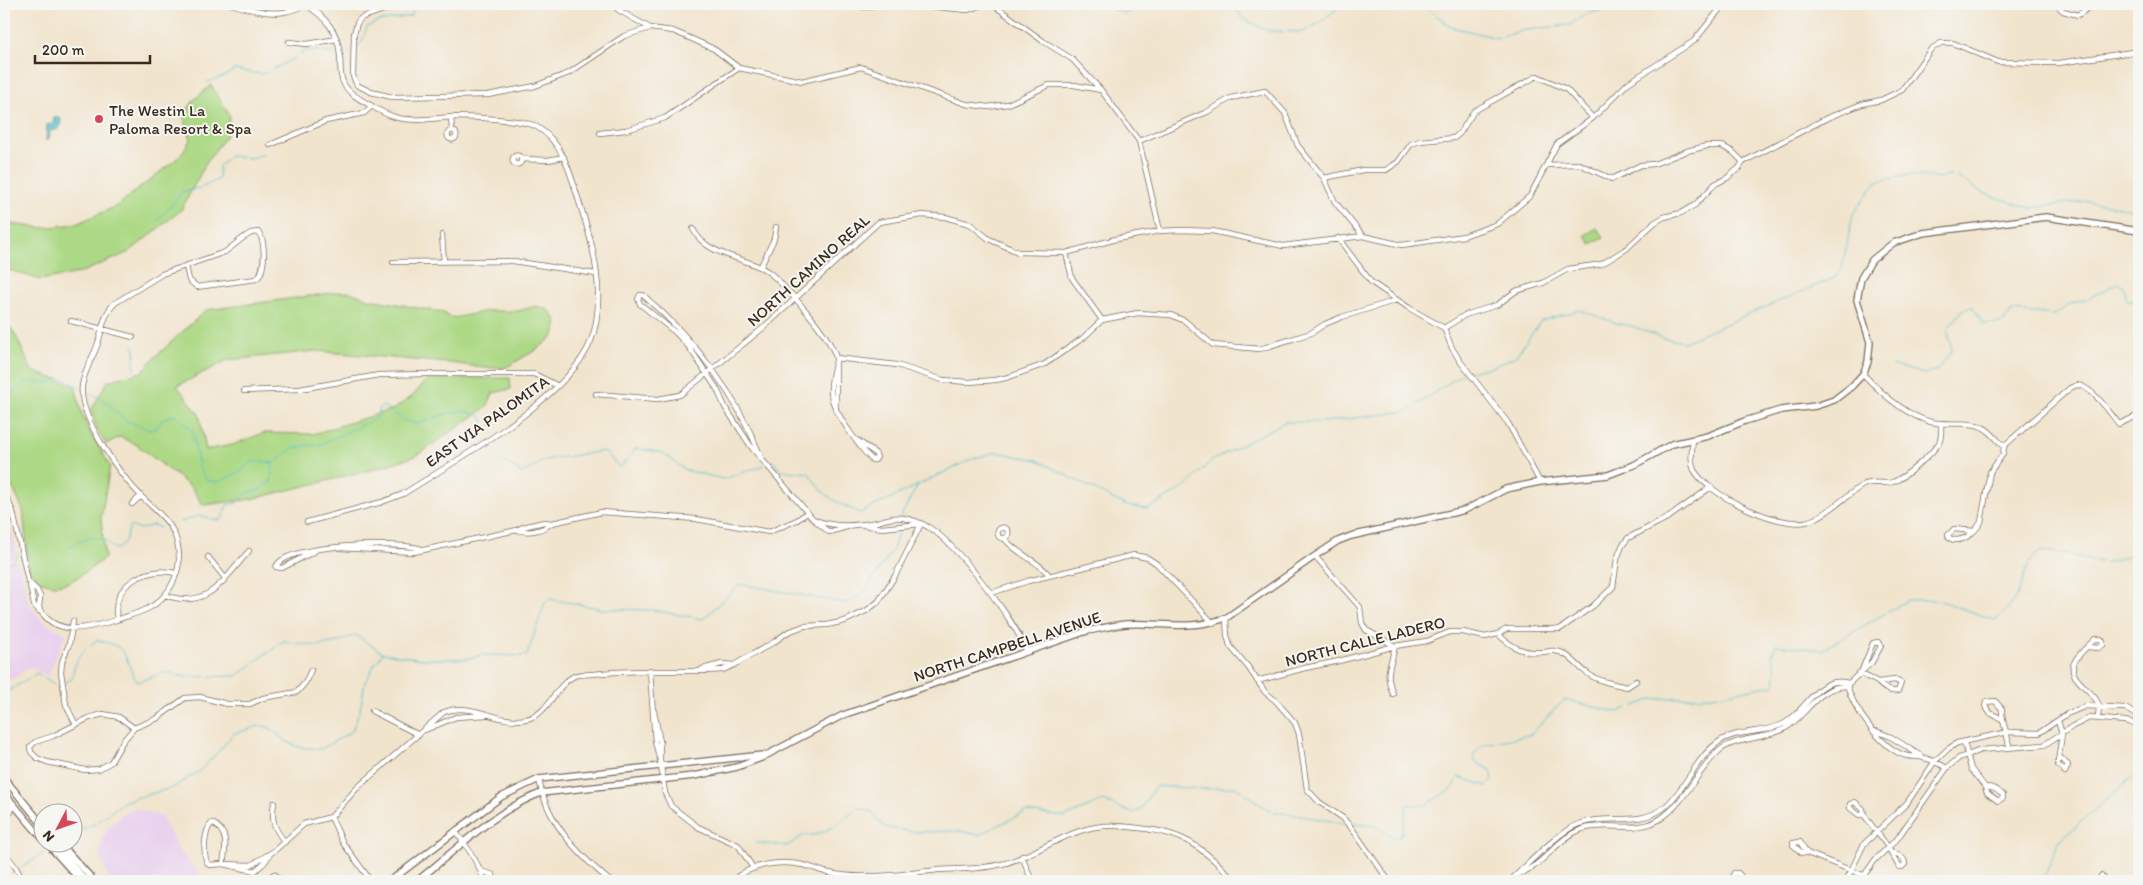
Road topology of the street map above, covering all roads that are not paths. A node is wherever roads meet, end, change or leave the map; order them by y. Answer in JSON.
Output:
{"nodes":[{"id":1,"x":231,"y":4,"type":"edge"},
{"id":2,"x":400,"y":4,"type":"edge"},
{"id":3,"x":612,"y":4,"type":"edge"},
{"id":4,"x":863,"y":4,"type":"edge"},
{"id":5,"x":880,"y":4,"type":"edge"},
{"id":6,"x":905,"y":4,"type":"edge"},
{"id":7,"x":984,"y":4,"type":"edge"},
{"id":8,"x":992,"y":4,"type":"edge"},
{"id":9,"x":1724,"y":4,"type":"edge"},
{"id":10,"x":2056,"y":4,"type":"edge"},
{"id":11,"x":2096,"y":4,"type":"edge"},
{"id":12,"x":309,"y":5,"type":"edge"},
{"id":13,"x":650,"y":28,"type":"junction"},
{"id":14,"x":337,"y":39,"type":"junction"},
{"id":15,"x":289,"y":42,"type":"dead end"},
{"id":16,"x":2139,"y":51,"type":"edge"},
{"id":17,"x":739,"y":68,"type":"junction"},
{"id":18,"x":1101,"y":90,"type":"junction"},
{"id":19,"x":372,"y":106,"type":"junction"},
{"id":20,"x":452,"y":117,"type":"junction"},
{"id":21,"x":1593,"y":118,"type":"junction"},
{"id":22,"x":452,"y":131,"type":"dead end"},
{"id":23,"x":600,"y":133,"type":"dead end"},
{"id":24,"x":1139,"y":141,"type":"junction"},
{"id":25,"x":270,"y":145,"type":"dead end"},
{"id":26,"x":564,"y":157,"type":"junction"},
{"id":27,"x":522,"y":159,"type":"dead end"},
{"id":28,"x":1743,"y":162,"type":"junction"},
{"id":29,"x":1547,"y":165,"type":"junction"},
{"id":30,"x":1324,"y":178,"type":"junction"},
{"id":31,"x":776,"y":227,"type":"dead end"},
{"id":32,"x":692,"y":229,"type":"dead end"},
{"id":33,"x":1160,"y":231,"type":"junction"},
{"id":34,"x":2139,"y":231,"type":"edge"},
{"id":35,"x":442,"y":235,"type":"dead end"},
{"id":36,"x":1363,"y":236,"type":"junction"},
{"id":37,"x":1338,"y":238,"type":"junction"},
{"id":38,"x":1066,"y":254,"type":"junction"},
{"id":39,"x":393,"y":262,"type":"dead end"},
{"id":40,"x":444,"y":262,"type":"junction"},
{"id":41,"x":186,"y":266,"type":"junction"},
{"id":42,"x":761,"y":266,"type":"junction"},
{"id":43,"x":596,"y":274,"type":"junction"},
{"id":44,"x":794,"y":299,"type":"junction"},
{"id":45,"x":1397,"y":300,"type":"junction"},
{"id":46,"x":1102,"y":320,"type":"junction"},
{"id":47,"x":71,"y":321,"type":"dead end"},
{"id":48,"x":1444,"y":328,"type":"junction"},
{"id":49,"x":102,"y":329,"type":"junction"},
{"id":50,"x":133,"y":337,"type":"dead end"},
{"id":51,"x":836,"y":359,"type":"junction"},
{"id":52,"x":710,"y":372,"type":"junction"},
{"id":53,"x":1863,"y":374,"type":"junction"},
{"id":54,"x":558,"y":386,"type":"junction"},
{"id":55,"x":244,"y":391,"type":"dead end"},
{"id":56,"x":596,"y":394,"type":"dead end"},
{"id":57,"x":2139,"y":415,"type":"edge"},
{"id":58,"x":1940,"y":424,"type":"junction"},
{"id":59,"x":857,"y":440,"type":"junction"},
{"id":60,"x":1693,"y":440,"type":"junction"},
{"id":61,"x":2004,"y":446,"type":"junction"},
{"id":62,"x":761,"y":457,"type":"junction"},
{"id":63,"x":1540,"y":482,"type":"junction"},
{"id":64,"x":1711,"y":487,"type":"junction"},
{"id":65,"x":4,"y":492,"type":"edge"},
{"id":66,"x":141,"y":496,"type":"junction"},
{"id":67,"x":132,"y":504,"type":"dead end"},
{"id":68,"x":807,"y":513,"type":"junction"},
{"id":69,"x":307,"y":522,"type":"dead end"},
{"id":70,"x":921,"y":524,"type":"junction"},
{"id":71,"x":862,"y":525,"type":"junction"},
{"id":72,"x":1974,"y":530,"type":"junction"},
{"id":73,"x":1004,"y":538,"type":"dead end"},
{"id":74,"x":249,"y":551,"type":"dead end"},
{"id":75,"x":315,"y":551,"type":"junction"},
{"id":76,"x":1315,"y":556,"type":"junction"},
{"id":77,"x":208,"y":557,"type":"dead end"},
{"id":78,"x":176,"y":573,"type":"junction"},
{"id":79,"x":1049,"y":575,"type":"junction"},
{"id":80,"x":226,"y":578,"type":"junction"},
{"id":81,"x":28,"y":581,"type":"junction"},
{"id":82,"x":991,"y":593,"type":"junction"},
{"id":83,"x":165,"y":595,"type":"junction"},
{"id":84,"x":42,"y":613,"type":"junction"},
{"id":85,"x":1226,"y":618,"type":"junction"},
{"id":86,"x":117,"y":619,"type":"junction"},
{"id":87,"x":74,"y":621,"type":"dead end"},
{"id":88,"x":1213,"y":623,"type":"junction"},
{"id":89,"x":72,"y":628,"type":"junction"},
{"id":90,"x":1498,"y":634,"type":"junction"},
{"id":91,"x":1395,"y":646,"type":"junction"},
{"id":92,"x":2088,"y":647,"type":"dead end"},
{"id":93,"x":1027,"y":652,"type":"junction"},
{"id":94,"x":311,"y":670,"type":"dead end"},
{"id":95,"x":650,"y":670,"type":"junction"},
{"id":96,"x":1861,"y":672,"type":"junction"},
{"id":97,"x":1257,"y":681,"type":"junction"},
{"id":98,"x":1636,"y":681,"type":"dead end"},
{"id":99,"x":1878,"y":682,"type":"junction"},
{"id":100,"x":1848,"y":684,"type":"junction"},
{"id":101,"x":1393,"y":694,"type":"dead end"},
{"id":102,"x":2099,"y":705,"type":"junction"},
{"id":103,"x":372,"y":711,"type":"dead end"},
{"id":104,"x":487,"y":715,"type":"junction"},
{"id":105,"x":2139,"y":716,"type":"edge"},
{"id":106,"x":2098,"y":718,"type":"junction"},
{"id":107,"x":2002,"y":719,"type":"junction"},
{"id":108,"x":2058,"y":721,"type":"junction"},
{"id":109,"x":76,"y":725,"type":"junction"},
{"id":110,"x":2139,"y":725,"type":"edge"},
{"id":111,"x":134,"y":728,"type":"junction"},
{"id":112,"x":425,"y":730,"type":"junction"},
{"id":113,"x":1875,"y":731,"type":"junction"},
{"id":114,"x":2008,"y":732,"type":"junction"},
{"id":115,"x":2062,"y":734,"type":"junction"},
{"id":116,"x":419,"y":735,"type":"junction"},
{"id":117,"x":1964,"y":742,"type":"junction"},
{"id":118,"x":2009,"y":747,"type":"junction"},
{"id":119,"x":766,"y":755,"type":"junction"},
{"id":120,"x":1967,"y":755,"type":"junction"},
{"id":121,"x":2059,"y":756,"type":"dead end"},
{"id":122,"x":1922,"y":757,"type":"junction"},
{"id":123,"x":1935,"y":762,"type":"junction"},
{"id":124,"x":660,"y":763,"type":"junction"},
{"id":125,"x":1947,"y":768,"type":"junction"},
{"id":126,"x":4,"y":778,"type":"edge"},
{"id":127,"x":539,"y":779,"type":"junction"},
{"id":128,"x":662,"y":779,"type":"junction"},
{"id":129,"x":1985,"y":787,"type":"dead end"},
{"id":130,"x":4,"y":793,"type":"edge"},
{"id":131,"x":541,"y":793,"type":"junction"},
{"id":132,"x":20,"y":800,"type":"junction"},
{"id":133,"x":274,"y":803,"type":"dead end"},
{"id":134,"x":14,"y":805,"type":"junction"},
{"id":135,"x":4,"y":812,"type":"edge"},
{"id":136,"x":32,"y":813,"type":"edge"},
{"id":137,"x":1864,"y":815,"type":"dead end"},
{"id":138,"x":331,"y":817,"type":"junction"},
{"id":139,"x":4,"y":818,"type":"edge"},
{"id":140,"x":32,"y":826,"type":"edge"},
{"id":141,"x":455,"y":831,"type":"junction"},
{"id":142,"x":1876,"y":833,"type":"junction"},
{"id":143,"x":285,"y":842,"type":"junction"},
{"id":144,"x":465,"y":843,"type":"junction"},
{"id":145,"x":1888,"y":847,"type":"junction"},
{"id":146,"x":4,"y":852,"type":"edge"},
{"id":147,"x":54,"y":852,"type":"edge"},
{"id":148,"x":61,"y":852,"type":"edge"},
{"id":149,"x":68,"y":852,"type":"edge"},
{"id":150,"x":1807,"y":853,"type":"dead end"},
{"id":151,"x":1892,"y":853,"type":"dead end"},
{"id":152,"x":1022,"y":856,"type":"junction"},
{"id":153,"x":223,"y":864,"type":"junction"},
{"id":154,"x":753,"y":868,"type":"junction"},
{"id":155,"x":481,"y":871,"type":"junction"},
{"id":156,"x":1852,"y":871,"type":"junction"},
{"id":157,"x":1863,"y":875,"type":"junction"},
{"id":158,"x":54,"y":878,"type":"dead end"},
{"id":159,"x":23,"y":881,"type":"edge"},
{"id":160,"x":49,"y":881,"type":"edge"},
{"id":161,"x":80,"y":881,"type":"edge"},
{"id":162,"x":86,"y":881,"type":"edge"},
{"id":163,"x":94,"y":881,"type":"edge"},
{"id":164,"x":272,"y":881,"type":"edge"},
{"id":165,"x":276,"y":881,"type":"edge"},
{"id":166,"x":371,"y":881,"type":"edge"},
{"id":167,"x":390,"y":881,"type":"edge"},
{"id":168,"x":417,"y":881,"type":"edge"},
{"id":169,"x":484,"y":881,"type":"edge"},
{"id":170,"x":494,"y":881,"type":"edge"},
{"id":171,"x":610,"y":881,"type":"edge"},
{"id":172,"x":732,"y":881,"type":"edge"},
{"id":173,"x":1032,"y":881,"type":"edge"},
{"id":174,"x":1234,"y":881,"type":"edge"},
{"id":175,"x":1389,"y":881,"type":"edge"},
{"id":176,"x":1510,"y":881,"type":"edge"},
{"id":177,"x":1731,"y":881,"type":"edge"},
{"id":178,"x":1745,"y":881,"type":"edge"},
{"id":179,"x":1846,"y":881,"type":"edge"},
{"id":180,"x":1860,"y":881,"type":"edge"},
{"id":181,"x":2098,"y":881,"type":"edge"},
{"id":182,"x":2109,"y":881,"type":"edge"}],
"edges":[{"from":1,"to":12,"type":"street","name":"EAST VIA PALOMITA"},
{"from":2,"to":13,"type":"street"},
{"from":3,"to":13,"type":"street"},
{"from":4,"to":5,"type":"street"},
{"from":6,"to":7,"type":"street"},
{"from":8,"to":18,"type":"street"},
{"from":9,"to":21,"type":"street","name":"NORTH CAMINO REAL"},
{"from":10,"to":11,"type":"street"},
{"from":12,"to":14,"type":"street","name":"EAST VIA PALOMITA"},
{"from":13,"to":17,"type":"street"},
{"from":14,"to":15,"type":"street"},
{"from":14,"to":19,"type":"street","name":"EAST VIA PALOMITA"},
{"from":16,"to":28,"type":"street"},
{"from":17,"to":18,"type":"street"},
{"from":17,"to":23,"type":"street"},
{"from":18,"to":24,"type":"street"},
{"from":19,"to":20,"type":"street","name":"EAST VIA PALOMITA"},
{"from":19,"to":25,"type":"street"},
{"from":20,"to":22,"type":"street"},
{"from":20,"to":26,"type":"street","name":"EAST VIA PALOMITA"},
{"from":21,"to":29,"type":"street","name":"NORTH CAMINO REAL"},
{"from":21,"to":30,"type":"street"},
{"from":24,"to":30,"type":"street"},
{"from":24,"to":33,"type":"street"},
{"from":26,"to":27,"type":"street"},
{"from":26,"to":43,"type":"street","name":"EAST VIA PALOMITA"},
{"from":28,"to":29,"type":"street"},
{"from":28,"to":48,"type":"street"},
{"from":29,"to":36,"type":"street","name":"NORTH CAMINO REAL"},
{"from":30,"to":36,"type":"street"},
{"from":31,"to":42,"type":"street"},
{"from":32,"to":42,"type":"street"},
{"from":33,"to":37,"type":"street","name":"NORTH CAMINO REAL"},
{"from":33,"to":38,"type":"street","name":"NORTH CAMINO REAL"},
{"from":34,"to":53,"type":"main road"},
{"from":35,"to":40,"type":"street"},
{"from":36,"to":37,"type":"street","name":"NORTH CAMINO REAL"},
{"from":37,"to":45,"type":"street"},
{"from":38,"to":44,"type":"street","name":"NORTH CAMINO REAL"},
{"from":38,"to":46,"type":"street"},
{"from":39,"to":40,"type":"street"},
{"from":40,"to":43,"type":"street"},
{"from":41,"to":41,"type":"street"},
{"from":41,"to":49,"type":"street"},
{"from":42,"to":44,"type":"street"},
{"from":43,"to":54,"type":"street","name":"EAST VIA PALOMITA"},
{"from":44,"to":51,"type":"street"},
{"from":44,"to":52,"type":"street","name":"NORTH CAMINO REAL"},
{"from":45,"to":46,"type":"street"},
{"from":45,"to":48,"type":"street"},
{"from":46,"to":51,"type":"street"},
{"from":47,"to":49,"type":"street"},
{"from":48,"to":63,"type":"street"},
{"from":49,"to":50,"type":"street"},
{"from":49,"to":66,"type":"street"},
{"from":51,"to":59,"type":"street"},
{"from":52,"to":52,"type":"street"},
{"from":52,"to":56,"type":"street","name":"NORTH CAMINO REAL"},
{"from":52,"to":62,"type":"street"},
{"from":52,"to":62,"type":"street"},
{"from":53,"to":58,"type":"street"},
{"from":53,"to":60,"type":"main road","name":"NORTH CAMPBELL AVENUE"},
{"from":54,"to":55,"type":"street"},
{"from":54,"to":69,"type":"street","name":"EAST VIA PALOMITA"},
{"from":57,"to":61,"type":"street"},
{"from":58,"to":61,"type":"street"},
{"from":58,"to":64,"type":"street"},
{"from":59,"to":59,"type":"street"},
{"from":60,"to":63,"type":"main road","name":"NORTH CAMPBELL AVENUE"},
{"from":60,"to":64,"type":"street"},
{"from":61,"to":72,"type":"street"},
{"from":62,"to":68,"type":"street"},
{"from":63,"to":76,"type":"main road","name":"NORTH CAMPBELL AVENUE"},
{"from":64,"to":90,"type":"street","name":"NORTH CALLE LADERO"},
{"from":65,"to":81,"type":"street"},
{"from":66,"to":67,"type":"street"},
{"from":66,"to":78,"type":"street"},
{"from":68,"to":71,"type":"street"},
{"from":68,"to":75,"type":"street"},
{"from":70,"to":71,"type":"street"},
{"from":70,"to":71,"type":"street"},
{"from":70,"to":82,"type":"street"},
{"from":70,"to":95,"type":"street"},
{"from":72,"to":72,"type":"street"},
{"from":73,"to":79,"type":"street"},
{"from":74,"to":80,"type":"street"},
{"from":75,"to":75,"type":"street"},
{"from":76,"to":85,"type":"main road","name":"NORTH CAMPBELL AVENUE"},
{"from":76,"to":91,"type":"street"},
{"from":77,"to":80,"type":"street"},
{"from":78,"to":83,"type":"street"},
{"from":78,"to":86,"type":"street"},
{"from":79,"to":82,"type":"street"},
{"from":79,"to":88,"type":"street"},
{"from":80,"to":83,"type":"street"},
{"from":81,"to":84,"type":"street"},
{"from":81,"to":84,"type":"street"},
{"from":82,"to":93,"type":"street"},
{"from":83,"to":86,"type":"street"},
{"from":84,"to":89,"type":"street"},
{"from":85,"to":88,"type":"main road","name":"NORTH CAMPBELL AVENUE"},
{"from":85,"to":97,"type":"street"},
{"from":86,"to":89,"type":"street"},
{"from":87,"to":89,"type":"street"},
{"from":88,"to":93,"type":"main road","name":"NORTH CAMPBELL AVENUE"},
{"from":89,"to":109,"type":"street"},
{"from":90,"to":91,"type":"street","name":"NORTH CALLE LADERO"},
{"from":90,"to":98,"type":"street"},
{"from":91,"to":97,"type":"street","name":"NORTH CALLE LADERO"},
{"from":91,"to":101,"type":"street"},
{"from":92,"to":102,"type":"street"},
{"from":93,"to":119,"type":"main road","name":"NORTH CAMPBELL AVENUE"},
{"from":94,"to":111,"type":"street"},
{"from":95,"to":104,"type":"street"},
{"from":95,"to":124,"type":"street"},
{"from":96,"to":96,"type":"street"},
{"from":96,"to":99,"type":"street"},
{"from":96,"to":100,"type":"street"},
{"from":97,"to":175,"type":"street"},
{"from":99,"to":99,"type":"street"},
{"from":100,"to":113,"type":"street"},
{"from":100,"to":176,"type":"street"},
{"from":102,"to":105,"type":"street"},
{"from":102,"to":106,"type":"street"},
{"from":102,"to":108,"type":"street"},
{"from":103,"to":116,"type":"street"},
{"from":104,"to":112,"type":"street"},
{"from":104,"to":112,"type":"street"},
{"from":106,"to":110,"type":"street"},
{"from":106,"to":115,"type":"street"},
{"from":107,"to":107,"type":"street"},
{"from":107,"to":114,"type":"street"},
{"from":108,"to":114,"type":"street"},
{"from":108,"to":115,"type":"street"},
{"from":109,"to":111,"type":"street"},
{"from":109,"to":111,"type":"street"},
{"from":112,"to":116,"type":"street"},
{"from":113,"to":122,"type":"street"},
{"from":113,"to":122,"type":"street"},
{"from":114,"to":117,"type":"street"},
{"from":114,"to":118,"type":"street"},
{"from":115,"to":118,"type":"street"},
{"from":115,"to":121,"type":"street"},
{"from":116,"to":138,"type":"street"},
{"from":117,"to":120,"type":"street"},
{"from":117,"to":123,"type":"street"},
{"from":118,"to":120,"type":"street"},
{"from":119,"to":124,"type":"main road","name":"NORTH CAMPBELL AVENUE"},
{"from":119,"to":128,"type":"main road","name":"NORTH CAMPBELL AVENUE"},
{"from":120,"to":125,"type":"street"},
{"from":120,"to":129,"type":"street"},
{"from":122,"to":123,"type":"street"},
{"from":123,"to":125,"type":"street"},
{"from":123,"to":142,"type":"street"},
{"from":124,"to":127,"type":"main road","name":"NORTH CAMPBELL AVENUE"},
{"from":124,"to":128,"type":"street"},
{"from":125,"to":145,"type":"street"},
{"from":126,"to":132,"type":"main road"},
{"from":127,"to":131,"type":"street"},
{"from":127,"to":141,"type":"main road","name":"NORTH CAMPBELL AVENUE"},
{"from":128,"to":131,"type":"main road","name":"NORTH CAMPBELL AVENUE"},
{"from":128,"to":154,"type":"street"},
{"from":130,"to":134,"type":"main road"},
{"from":131,"to":144,"type":"main road","name":"NORTH CAMPBELL AVENUE"},
{"from":131,"to":171,"type":"street"},
{"from":132,"to":134,"type":"street"},
{"from":132,"to":136,"type":"main road"},
{"from":133,"to":143,"type":"street"},
{"from":134,"to":135,"type":"street"},
{"from":134,"to":139,"type":"street"},
{"from":134,"to":140,"type":"main road"},
{"from":137,"to":142,"type":"street"},
{"from":138,"to":143,"type":"street"},
{"from":138,"to":166,"type":"street"},
{"from":141,"to":144,"type":"street"},
{"from":141,"to":167,"type":"main road","name":"NORTH CAMPBELL AVENUE"},
{"from":142,"to":145,"type":"street"},
{"from":142,"to":156,"type":"street"},
{"from":143,"to":153,"type":"street"},
{"from":144,"to":155,"type":"street"},
{"from":144,"to":168,"type":"main road","name":"NORTH CAMPBELL AVENUE"},
{"from":145,"to":151,"type":"street"},
{"from":145,"to":157,"type":"street"},
{"from":146,"to":159,"type":"street"},
{"from":147,"to":161,"type":"main road"},
{"from":148,"to":162,"type":"main road"},
{"from":149,"to":163,"type":"main road"},
{"from":150,"to":156,"type":"street"},
{"from":152,"to":154,"type":"street"},
{"from":152,"to":173,"type":"street"},
{"from":152,"to":174,"type":"street"},
{"from":153,"to":153,"type":"street"},
{"from":154,"to":172,"type":"street"},
{"from":155,"to":169,"type":"street"},
{"from":155,"to":170,"type":"street"},
{"from":156,"to":157,"type":"street"},
{"from":156,"to":179,"type":"street"},
{"from":157,"to":180,"type":"street"},
{"from":158,"to":160,"type":"street"},
{"from":164,"to":165,"type":"street"},
{"from":177,"to":178,"type":"street"},
{"from":181,"to":182,"type":"street"}]}
